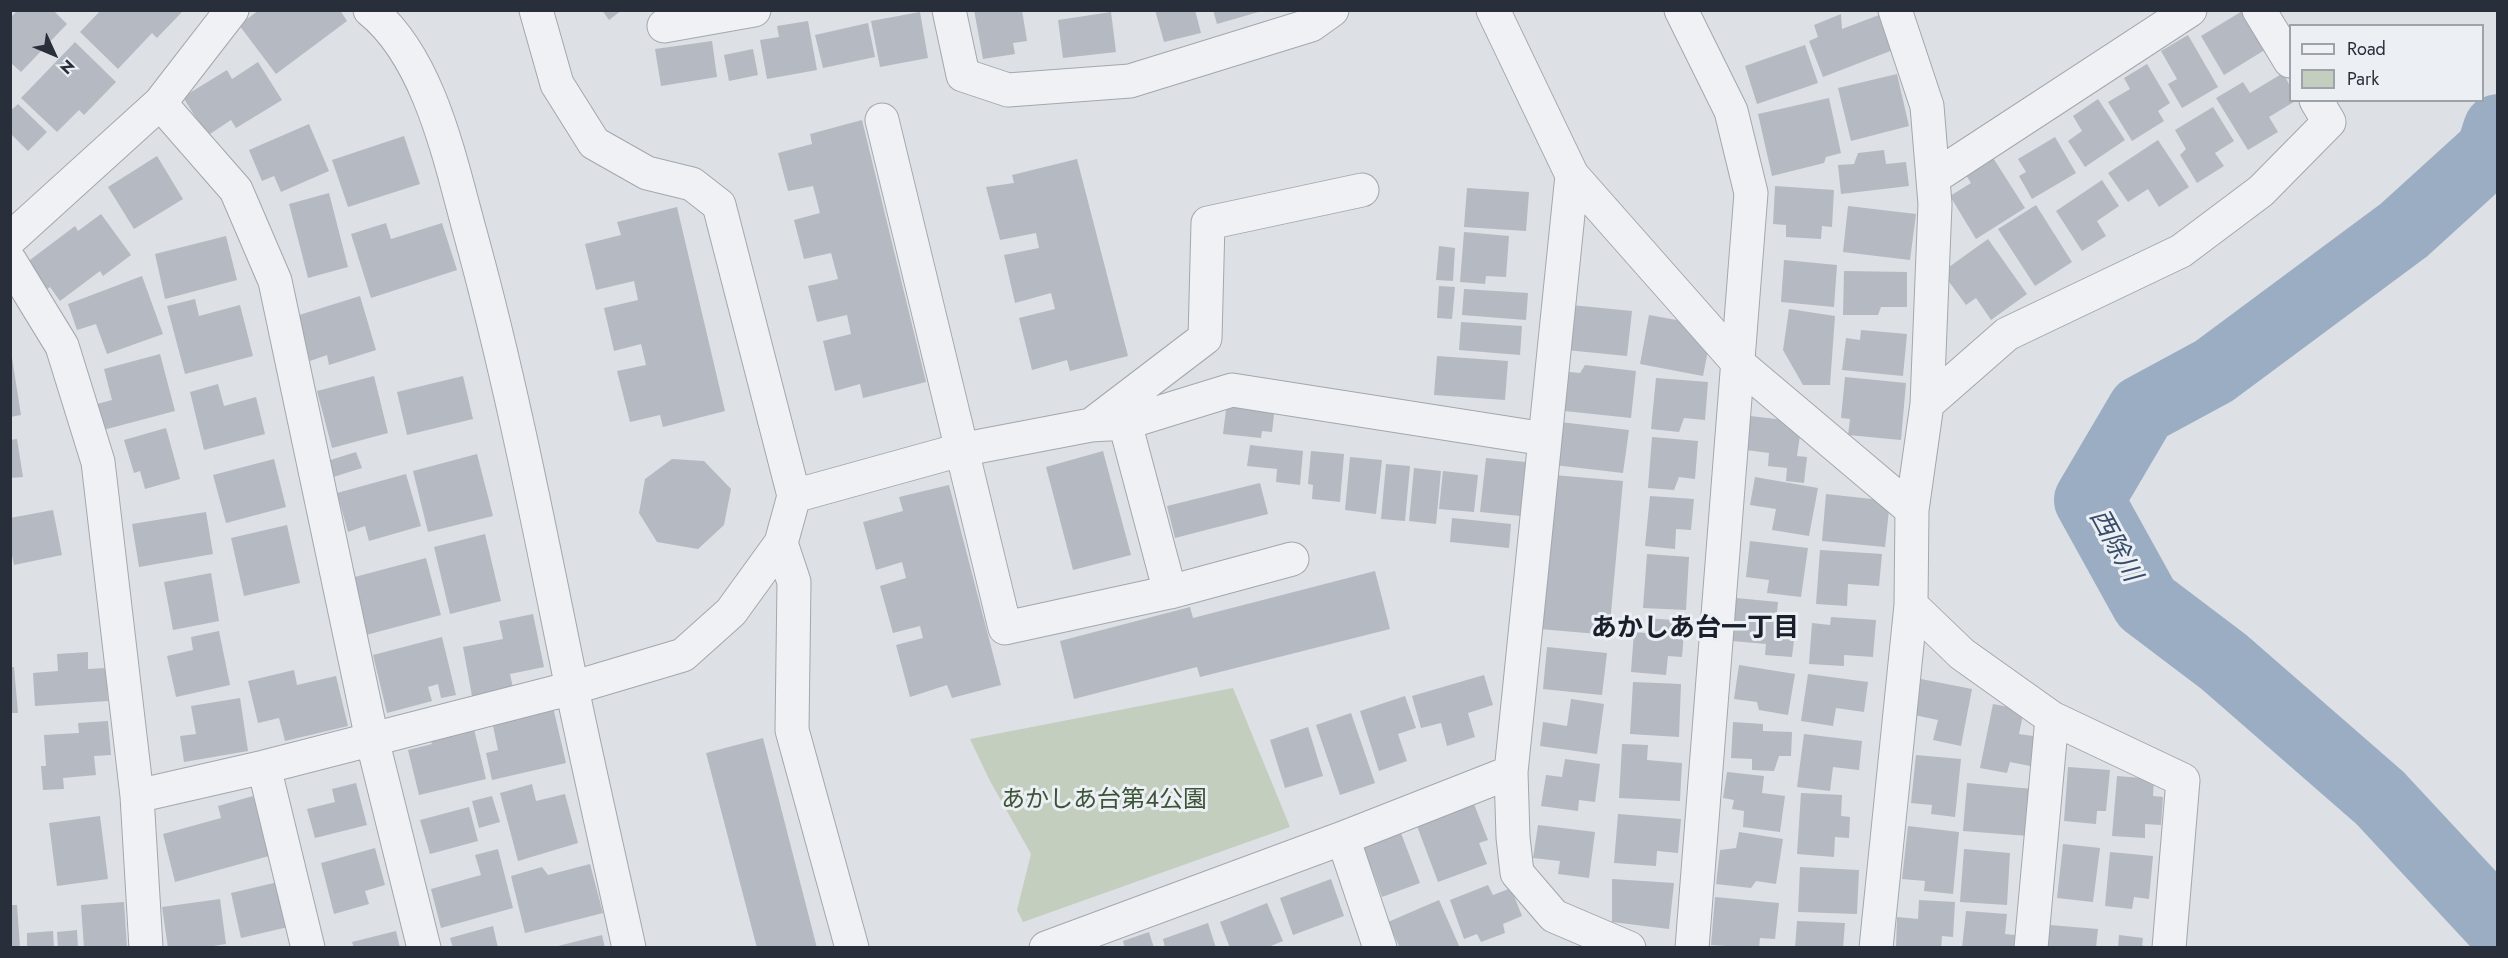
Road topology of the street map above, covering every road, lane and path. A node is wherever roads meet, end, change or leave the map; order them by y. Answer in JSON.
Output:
{"nodes":[{"id":1,"x":232,"y":10,"type":"edge"},
{"id":2,"x":370,"y":10,"type":"edge"},
{"id":3,"x":536,"y":10,"type":"edge"},
{"id":4,"x":754,"y":10,"type":"edge"},
{"id":5,"x":949,"y":10,"type":"edge"},
{"id":6,"x":1332,"y":10,"type":"edge"},
{"id":7,"x":1493,"y":10,"type":"edge"},
{"id":8,"x":1681,"y":10,"type":"edge"},
{"id":9,"x":1895,"y":10,"type":"edge"},
{"id":10,"x":2190,"y":10,"type":"edge"},
{"id":11,"x":2259,"y":10,"type":"edge"},
{"id":12,"x":664,"y":26,"type":"dead end"},
{"id":13,"x":2289,"y":59,"type":"edge"},
{"id":14,"x":2317,"y":102,"type":"edge"},
{"id":15,"x":160,"y":103,"type":"junction"},
{"id":16,"x":882,"y":120,"type":"dead end"},
{"id":17,"x":1572,"y":175,"type":"junction"},
{"id":18,"x":1933,"y":178,"type":"junction"},
{"id":19,"x":1362,"y":190,"type":"dead end"},
{"id":20,"x":10,"y":239,"type":"edge"},
{"id":21,"x":10,"y":261,"type":"edge"},
{"id":22,"x":1739,"y":364,"type":"junction"},
{"id":23,"x":1927,"y":404,"type":"junction"},
{"id":24,"x":1125,"y":423,"type":"junction"},
{"id":25,"x":1091,"y":425,"type":"junction"},
{"id":26,"x":1545,"y":439,"type":"junction"},
{"id":27,"x":960,"y":450,"type":"junction"},
{"id":28,"x":794,"y":496,"type":"junction"},
{"id":29,"x":1912,"y":510,"type":"junction"},
{"id":30,"x":781,"y":543,"type":"junction"},
{"id":31,"x":1292,"y":560,"type":"dead end"},
{"id":32,"x":1170,"y":592,"type":"junction"},
{"id":33,"x":1911,"y":605,"type":"junction"},
{"id":34,"x":572,"y":688,"type":"junction"},
{"id":35,"x":2052,"y":718,"type":"junction"},
{"id":36,"x":372,"y":739,"type":"junction"},
{"id":37,"x":264,"y":767,"type":"junction"},
{"id":38,"x":1511,"y":772,"type":"junction"},
{"id":39,"x":136,"y":796,"type":"junction"},
{"id":40,"x":1343,"y":838,"type":"junction"},
{"id":41,"x":146,"y":948,"type":"edge"},
{"id":42,"x":308,"y":948,"type":"edge"},
{"id":43,"x":424,"y":948,"type":"edge"},
{"id":44,"x":629,"y":948,"type":"edge"},
{"id":45,"x":852,"y":948,"type":"edge"},
{"id":46,"x":1046,"y":948,"type":"edge"},
{"id":47,"x":1380,"y":948,"type":"edge"},
{"id":48,"x":1629,"y":948,"type":"edge"},
{"id":49,"x":1692,"y":948,"type":"edge"},
{"id":50,"x":1876,"y":948,"type":"edge"},
{"id":51,"x":2031,"y":948,"type":"edge"},
{"id":52,"x":2169,"y":948,"type":"edge"}],
"edges":[{"from":1,"to":15,"type":"street"},
{"from":2,"to":34,"type":"street"},
{"from":3,"to":28,"type":"street"},
{"from":4,"to":12,"type":"street"},
{"from":5,"to":6,"type":"street"},
{"from":7,"to":17,"type":"street"},
{"from":8,"to":22,"type":"street"},
{"from":9,"to":18,"type":"street"},
{"from":10,"to":18,"type":"street"},
{"from":11,"to":13,"type":"street"},
{"from":14,"to":23,"type":"street"},
{"from":15,"to":20,"type":"street"},
{"from":15,"to":36,"type":"street"},
{"from":16,"to":27,"type":"street"},
{"from":17,"to":22,"type":"street"},
{"from":17,"to":26,"type":"street"},
{"from":18,"to":23,"type":"street"},
{"from":19,"to":25,"type":"street"},
{"from":21,"to":39,"type":"street"},
{"from":22,"to":29,"type":"street"},
{"from":22,"to":49,"type":"street"},
{"from":23,"to":29,"type":"street"},
{"from":24,"to":25,"type":"street"},
{"from":24,"to":26,"type":"street"},
{"from":24,"to":32,"type":"street"},
{"from":25,"to":27,"type":"street"},
{"from":26,"to":38,"type":"street"},
{"from":27,"to":28,"type":"street"},
{"from":27,"to":32,"type":"street"},
{"from":28,"to":30,"type":"street"},
{"from":29,"to":33,"type":"street"},
{"from":30,"to":34,"type":"street"},
{"from":30,"to":45,"type":"street"},
{"from":31,"to":32,"type":"street"},
{"from":33,"to":35,"type":"street"},
{"from":33,"to":50,"type":"street"},
{"from":34,"to":36,"type":"street"},
{"from":34,"to":44,"type":"street"},
{"from":35,"to":51,"type":"street"},
{"from":35,"to":52,"type":"street"},
{"from":36,"to":37,"type":"street"},
{"from":36,"to":43,"type":"street"},
{"from":37,"to":39,"type":"street"},
{"from":37,"to":42,"type":"street"},
{"from":38,"to":40,"type":"street"},
{"from":38,"to":48,"type":"street"},
{"from":39,"to":41,"type":"street"},
{"from":40,"to":46,"type":"street"},
{"from":40,"to":47,"type":"street"}]}
